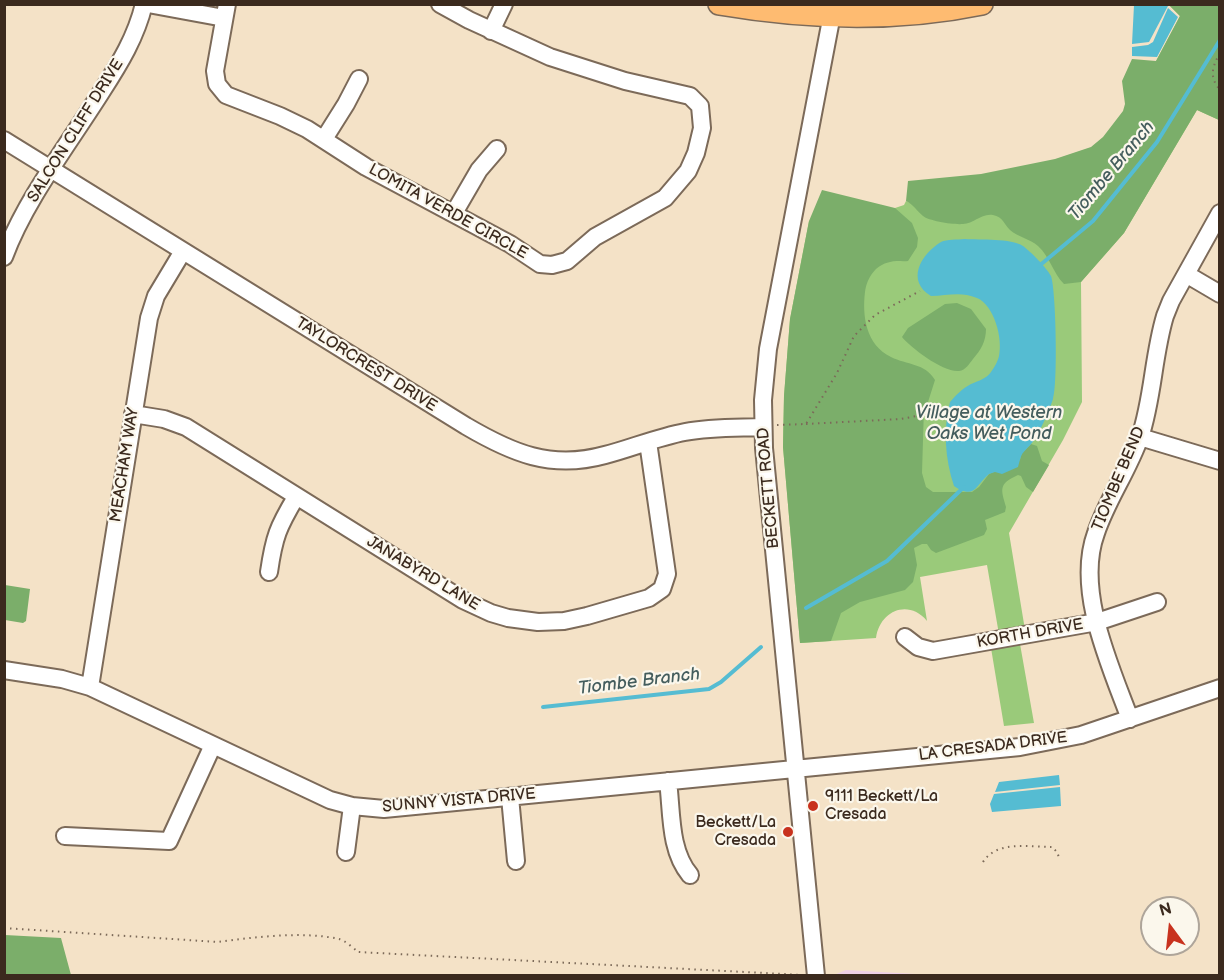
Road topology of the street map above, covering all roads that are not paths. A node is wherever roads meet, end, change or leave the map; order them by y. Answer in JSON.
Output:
{"nodes":[{"id":1,"x":146,"y":4,"type":"edge"},
{"id":2,"x":440,"y":4,"type":"edge"},
{"id":3,"x":504,"y":4,"type":"edge"},
{"id":4,"x":719,"y":4,"type":"edge"},
{"id":5,"x":982,"y":4,"type":"edge"},
{"id":6,"x":225,"y":11,"type":"edge"},
{"id":7,"x":833,"y":11,"type":"edge"},
{"id":8,"x":491,"y":31,"type":"junction"},
{"id":9,"x":359,"y":79,"type":"dead end"},
{"id":10,"x":324,"y":139,"type":"junction"},
{"id":11,"x":4,"y":140,"type":"edge"},
{"id":12,"x":497,"y":149,"type":"dead end"},
{"id":13,"x":52,"y":170,"type":"junction"},
{"id":14,"x":454,"y":213,"type":"junction"},
{"id":15,"x":1220,"y":213,"type":"edge"},
{"id":16,"x":183,"y":251,"type":"junction"},
{"id":17,"x":4,"y":257,"type":"edge"},
{"id":18,"x":1186,"y":274,"type":"junction"},
{"id":19,"x":1220,"y":294,"type":"edge"},
{"id":20,"x":133,"y":414,"type":"junction"},
{"id":21,"x":763,"y":427,"type":"junction"},
{"id":22,"x":1140,"y":437,"type":"junction"},
{"id":23,"x":648,"y":442,"type":"junction"},
{"id":24,"x":1220,"y":461,"type":"edge"},
{"id":25,"x":296,"y":497,"type":"junction"},
{"id":26,"x":269,"y":572,"type":"dead end"},
{"id":27,"x":1157,"y":602,"type":"dead end"},
{"id":28,"x":1096,"y":622,"type":"junction"},
{"id":29,"x":905,"y":637,"type":"dead end"},
{"id":30,"x":4,"y":670,"type":"edge"},
{"id":31,"x":90,"y":687,"type":"junction"},
{"id":32,"x":1220,"y":688,"type":"edge"},
{"id":33,"x":1130,"y":719,"type":"junction"},
{"id":34,"x":213,"y":745,"type":"junction"},
{"id":35,"x":796,"y":769,"type":"junction"},
{"id":36,"x":668,"y":781,"type":"junction"},
{"id":37,"x":510,"y":798,"type":"junction"},
{"id":38,"x":352,"y":806,"type":"junction"},
{"id":39,"x":65,"y":836,"type":"dead end"},
{"id":40,"x":346,"y":852,"type":"dead end"},
{"id":41,"x":516,"y":861,"type":"dead end"},
{"id":42,"x":690,"y":875,"type":"dead end"},
{"id":43,"x":810,"y":975,"type":"edge"}],
"edges":[{"from":1,"to":6,"type":"street"},
{"from":1,"to":13,"type":"street","name":"SALCON CLIFF DRIVE"},
{"from":2,"to":8,"type":"street","name":"LOMITA VERDE CIRCLE"},
{"from":3,"to":8,"type":"street"},
{"from":4,"to":7,"type":"main road"},
{"from":5,"to":7,"type":"main road"},
{"from":6,"to":10,"type":"street","name":"LOMITA VERDE CIRCLE"},
{"from":7,"to":21,"type":"street","name":"BECKETT ROAD"},
{"from":8,"to":14,"type":"street","name":"LOMITA VERDE CIRCLE"},
{"from":9,"to":10,"type":"street"},
{"from":10,"to":14,"type":"street","name":"LOMITA VERDE CIRCLE"},
{"from":11,"to":13,"type":"street","name":"TAYLORCREST DRIVE"},
{"from":12,"to":14,"type":"street"},
{"from":13,"to":16,"type":"street","name":"TAYLORCREST DRIVE"},
{"from":13,"to":17,"type":"street","name":"SALCON CLIFF DRIVE"},
{"from":15,"to":18,"type":"street","name":"TIOMBE BEND"},
{"from":16,"to":20,"type":"street","name":"MEACHAM WAY"},
{"from":16,"to":23,"type":"street","name":"TAYLORCREST DRIVE"},
{"from":18,"to":19,"type":"street"},
{"from":18,"to":22,"type":"street","name":"TIOMBE BEND"},
{"from":20,"to":25,"type":"street","name":"JANABYRD LANE"},
{"from":20,"to":31,"type":"street","name":"MEACHAM WAY"},
{"from":21,"to":23,"type":"street","name":"TAYLORCREST DRIVE"},
{"from":21,"to":35,"type":"street","name":"BECKETT ROAD"},
{"from":22,"to":24,"type":"street"},
{"from":22,"to":28,"type":"street","name":"TIOMBE BEND"},
{"from":23,"to":25,"type":"street","name":"JANABYRD LANE"},
{"from":25,"to":26,"type":"street"},
{"from":27,"to":28,"type":"street","name":"KORTH DRIVE"},
{"from":28,"to":29,"type":"street","name":"KORTH DRIVE"},
{"from":28,"to":33,"type":"street","name":"TIOMBE BEND"},
{"from":30,"to":31,"type":"street","name":"SUNNY VISTA DRIVE"},
{"from":31,"to":34,"type":"street","name":"SUNNY VISTA DRIVE"},
{"from":32,"to":33,"type":"street","name":"LA CRESADA DRIVE"},
{"from":33,"to":35,"type":"street","name":"LA CRESADA DRIVE"},
{"from":34,"to":38,"type":"street","name":"SUNNY VISTA DRIVE"},
{"from":34,"to":39,"type":"street"},
{"from":35,"to":36,"type":"street","name":"SUNNY VISTA DRIVE"},
{"from":35,"to":43,"type":"street","name":"BECKETT ROAD"},
{"from":36,"to":37,"type":"street","name":"SUNNY VISTA DRIVE"},
{"from":36,"to":42,"type":"street"},
{"from":37,"to":38,"type":"street","name":"SUNNY VISTA DRIVE"},
{"from":37,"to":41,"type":"street"},
{"from":38,"to":40,"type":"street"}]}
